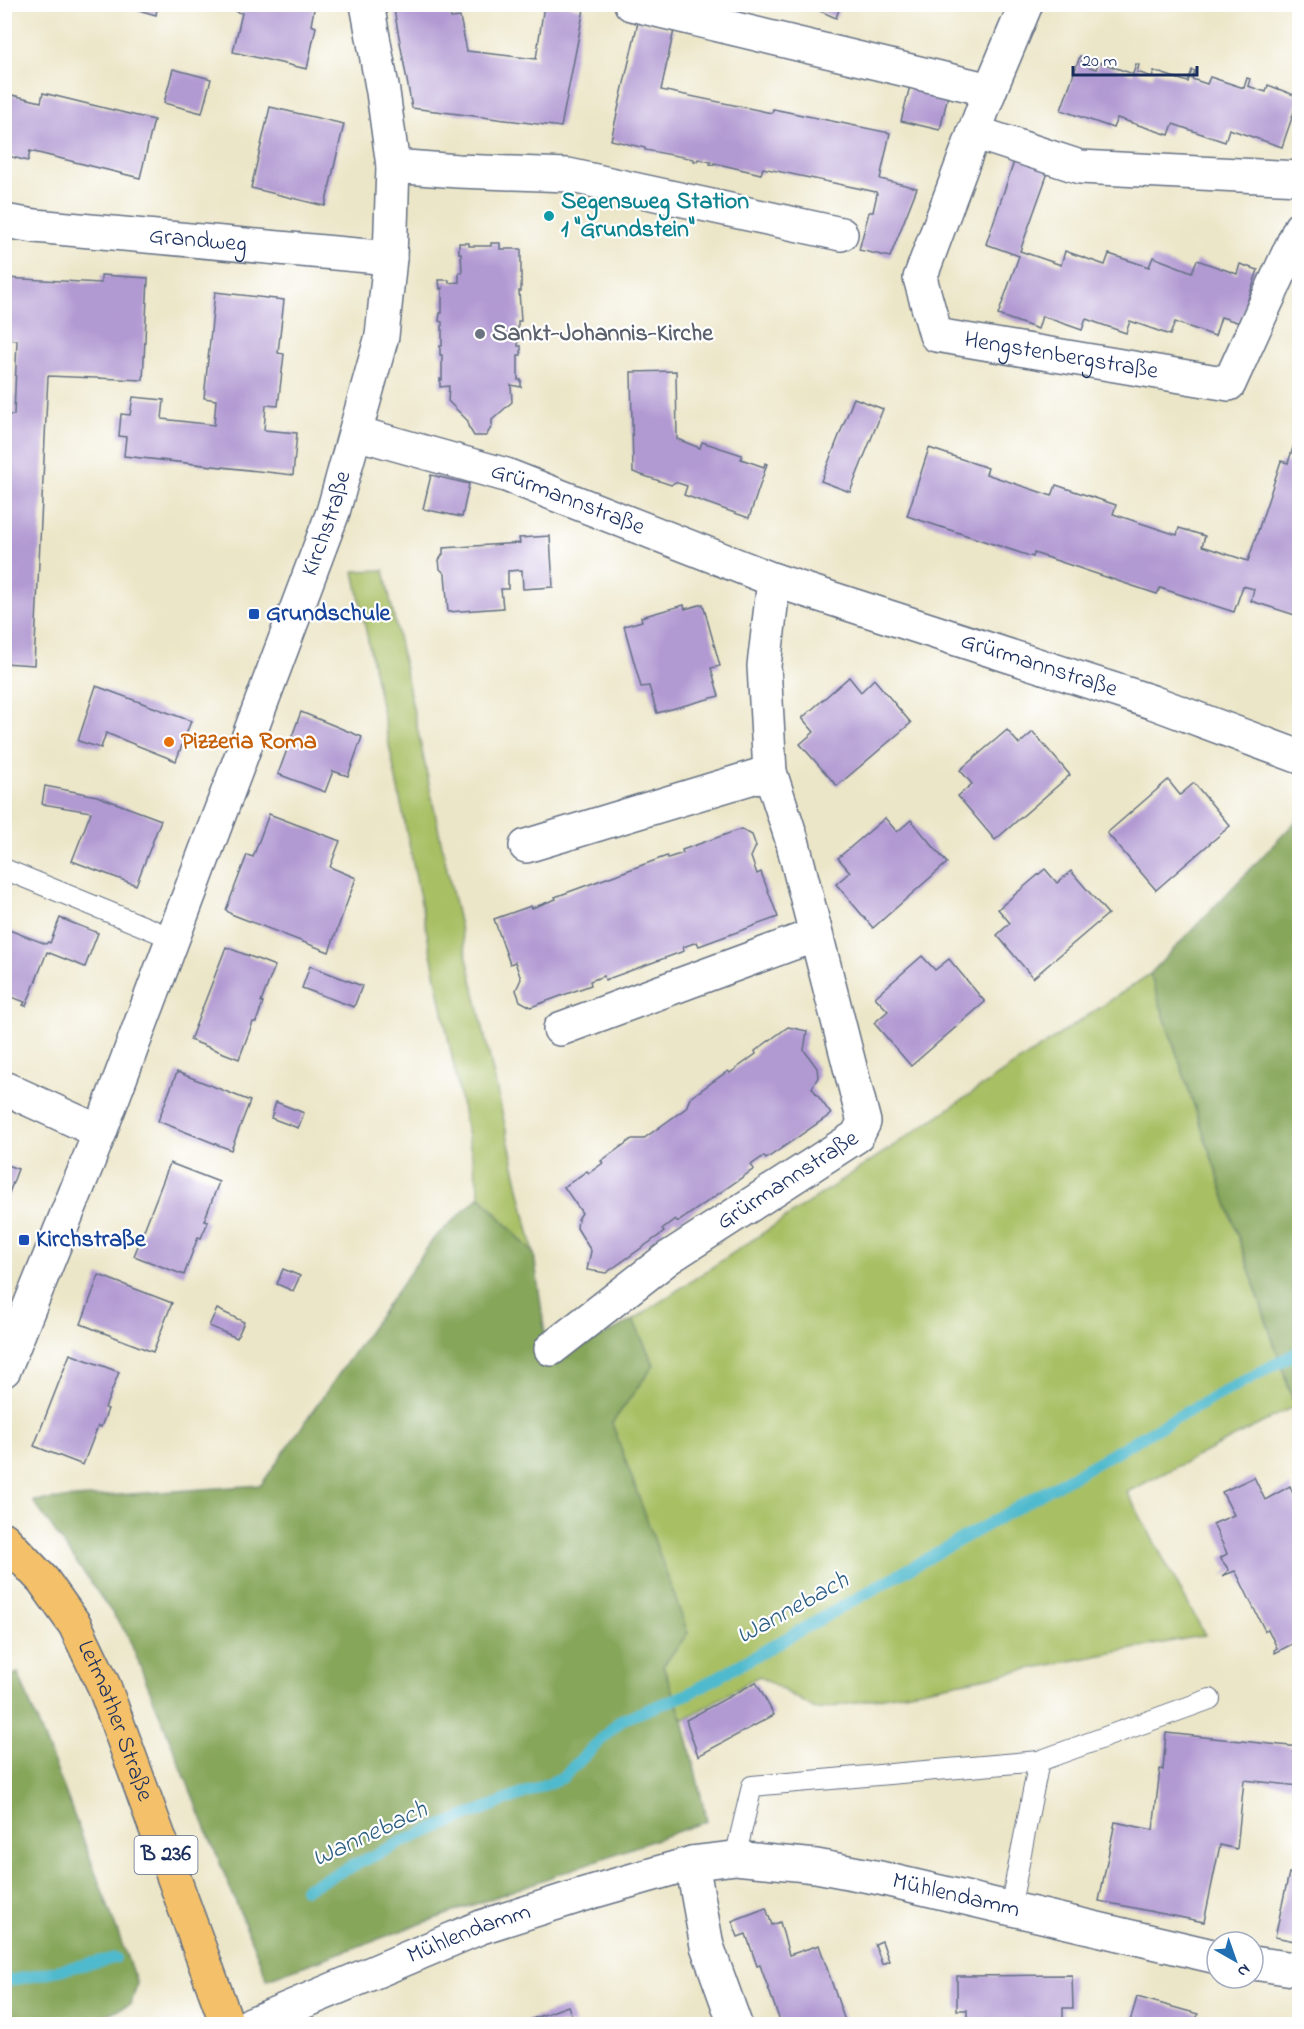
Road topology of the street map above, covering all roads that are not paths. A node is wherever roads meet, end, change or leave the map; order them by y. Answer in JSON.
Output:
{"nodes":[{"id":1,"x":367,"y":4,"type":"edge"},
{"id":2,"x":631,"y":4,"type":"edge"},
{"id":3,"x":1026,"y":4,"type":"edge"},
{"id":4,"x":990,"y":90,"type":"junction"},
{"id":5,"x":974,"y":132,"type":"junction"},
{"id":6,"x":393,"y":166,"type":"junction"},
{"id":7,"x":1299,"y":178,"type":"edge"},
{"id":8,"x":4,"y":221,"type":"edge"},
{"id":9,"x":1299,"y":228,"type":"edge"},
{"id":10,"x":841,"y":234,"type":"dead end"},
{"id":11,"x":390,"y":258,"type":"junction"},
{"id":12,"x":356,"y":433,"type":"junction"},
{"id":13,"x":774,"y":580,"type":"junction"},
{"id":14,"x":1299,"y":757,"type":"edge"},
{"id":15,"x":770,"y":772,"type":"junction"},
{"id":16,"x":526,"y":846,"type":"dead end"},
{"id":17,"x":4,"y":870,"type":"edge"},
{"id":18,"x":815,"y":935,"type":"junction"},
{"id":19,"x":172,"y":938,"type":"junction"},
{"id":20,"x":560,"y":1029,"type":"dead end"},
{"id":21,"x":4,"y":1088,"type":"edge"},
{"id":22,"x":100,"y":1132,"type":"junction"},
{"id":23,"x":551,"y":1349,"type":"dead end"},
{"id":24,"x":4,"y":1370,"type":"edge"},
{"id":25,"x":4,"y":1539,"type":"edge"},
{"id":26,"x":1210,"y":1699,"type":"dead end"},
{"id":27,"x":1039,"y":1761,"type":"junction"},
{"id":28,"x":735,"y":1858,"type":"junction"},
{"id":29,"x":694,"y":1862,"type":"junction"},
{"id":30,"x":1010,"y":1909,"type":"junction"},
{"id":31,"x":1205,"y":1954,"type":"edge"},
{"id":32,"x":1265,"y":1965,"type":"edge"},
{"id":33,"x":1299,"y":1970,"type":"edge"},
{"id":34,"x":227,"y":2025,"type":"edge"},
{"id":35,"x":251,"y":2025,"type":"edge"},
{"id":36,"x":735,"y":2025,"type":"edge"}],
"edges":[{"from":1,"to":6,"type":"street","name":"Kirchstraße"},
{"from":2,"to":4,"type":"street"},
{"from":3,"to":4,"type":"street","name":"Hengstenbergstraße"},
{"from":4,"to":5,"type":"street","name":"Hengstenbergstraße"},
{"from":5,"to":7,"type":"street"},
{"from":5,"to":9,"type":"street","name":"Hengstenbergstraße"},
{"from":6,"to":10,"type":"street"},
{"from":6,"to":11,"type":"street","name":"Kirchstraße"},
{"from":8,"to":11,"type":"street","name":"Grandweg"},
{"from":11,"to":12,"type":"street","name":"Kirchstraße"},
{"from":12,"to":13,"type":"street","name":"Grürmannstraße"},
{"from":12,"to":19,"type":"street","name":"Kirchstraße"},
{"from":13,"to":14,"type":"street","name":"Grürmannstraße"},
{"from":13,"to":15,"type":"street","name":"Grürmannstraße"},
{"from":15,"to":16,"type":"street"},
{"from":15,"to":18,"type":"street","name":"Grürmannstraße"},
{"from":17,"to":19,"type":"lane"},
{"from":18,"to":20,"type":"street"},
{"from":18,"to":23,"type":"street","name":"Grürmannstraße"},
{"from":19,"to":22,"type":"street","name":"Kirchstraße"},
{"from":21,"to":22,"type":"street"},
{"from":22,"to":24,"type":"street","name":"Kirchstraße"},
{"from":25,"to":34,"type":"main road","name":"Letmather Straße","number":"B 236"},
{"from":26,"to":27,"type":"lane"},
{"from":27,"to":28,"type":"lane"},
{"from":27,"to":30,"type":"lane"},
{"from":28,"to":29,"type":"street","name":"Mühlendamm"},
{"from":28,"to":30,"type":"street","name":"Mühlendamm"},
{"from":29,"to":35,"type":"street","name":"Mühlendamm"},
{"from":29,"to":36,"type":"street"},
{"from":30,"to":31,"type":"street","name":"Mühlendamm"},
{"from":32,"to":33,"type":"street"}]}
